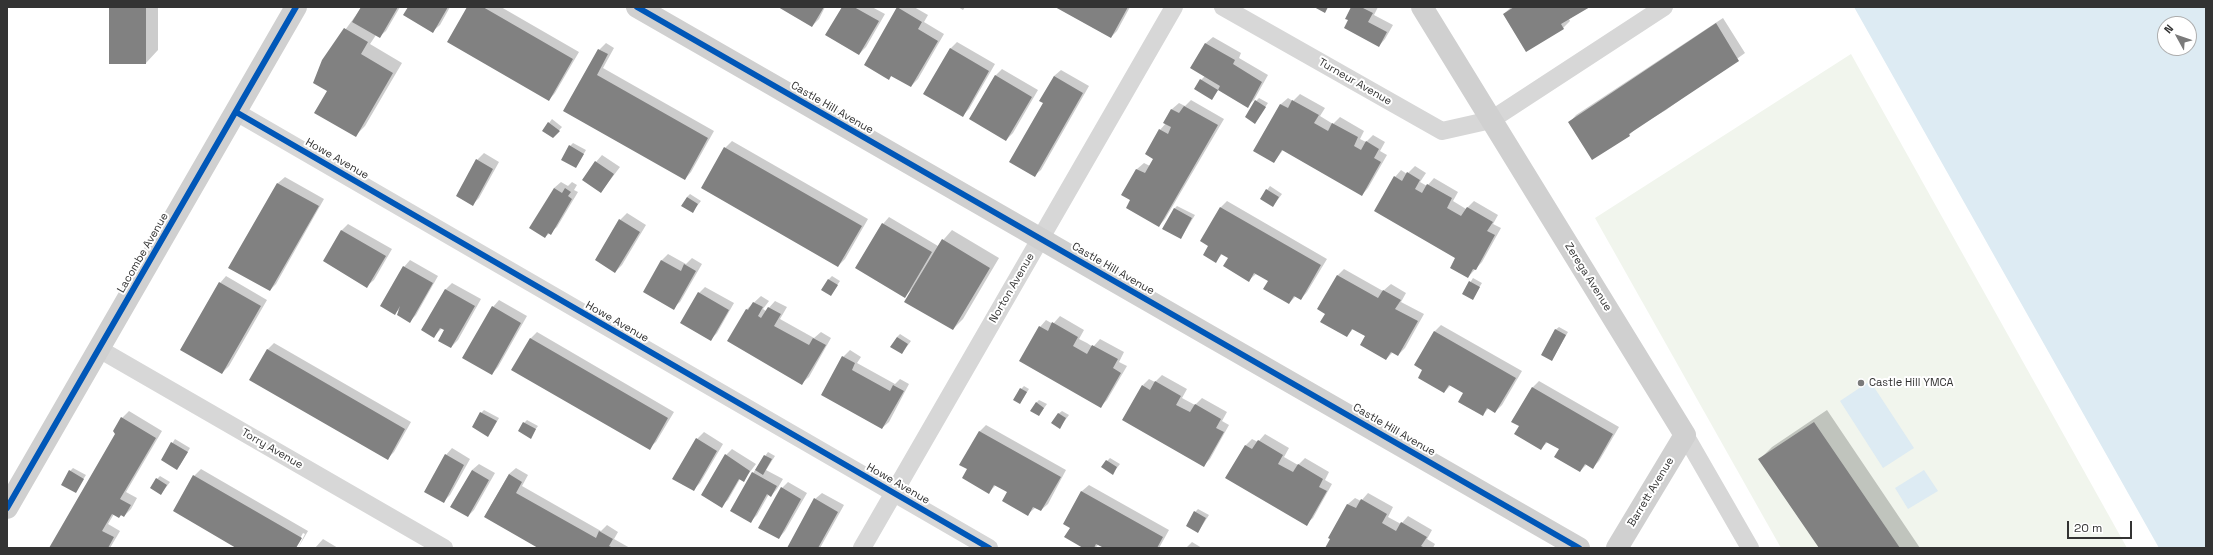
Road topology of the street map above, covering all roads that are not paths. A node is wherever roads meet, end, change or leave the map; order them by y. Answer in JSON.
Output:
{"nodes":[{"id":1,"x":296,"y":7,"type":"edge"},
{"id":2,"x":637,"y":7,"type":"edge"},
{"id":3,"x":1174,"y":7,"type":"edge"},
{"id":4,"x":1223,"y":7,"type":"edge"},
{"id":5,"x":1422,"y":7,"type":"edge"},
{"id":6,"x":1664,"y":7,"type":"edge"},
{"id":7,"x":236,"y":112,"type":"junction"},
{"id":8,"x":1491,"y":120,"type":"junction"},
{"id":9,"x":1041,"y":240,"type":"junction"},
{"id":10,"x":99,"y":349,"type":"junction"},
{"id":11,"x":1685,"y":435,"type":"junction"},
{"id":12,"x":893,"y":493,"type":"junction"},
{"id":13,"x":7,"y":508,"type":"edge"},
{"id":14,"x":444,"y":548,"type":"edge"},
{"id":15,"x":862,"y":548,"type":"edge"},
{"id":16,"x":989,"y":548,"type":"edge"},
{"id":17,"x":1580,"y":548,"type":"edge"},
{"id":18,"x":1617,"y":548,"type":"edge"},
{"id":19,"x":1750,"y":548,"type":"edge"}],
"edges":[{"from":1,"to":7,"type":"street","name":"Lacombe Avenue"},
{"from":2,"to":9,"type":"street","name":"Castle Hill Avenue"},
{"from":3,"to":9,"type":"street","name":"Norton Avenue"},
{"from":4,"to":8,"type":"street","name":"Turneur Avenue"},
{"from":5,"to":8,"type":"street","name":"Zerega Avenue"},
{"from":6,"to":8,"type":"street"},
{"from":7,"to":10,"type":"street","name":"Lacombe Avenue"},
{"from":7,"to":12,"type":"street","name":"Howe Avenue"},
{"from":8,"to":11,"type":"street","name":"Zerega Avenue"},
{"from":9,"to":12,"type":"street","name":"Norton Avenue"},
{"from":9,"to":17,"type":"street","name":"Castle Hill Avenue"},
{"from":10,"to":13,"type":"street","name":"Lacombe Avenue"},
{"from":10,"to":14,"type":"street","name":"Torry Avenue"},
{"from":11,"to":18,"type":"street","name":"Barrett Avenue"},
{"from":11,"to":19,"type":"street","name":"Zerega Avenue"},
{"from":12,"to":15,"type":"street","name":"Norton Avenue"},
{"from":12,"to":16,"type":"street","name":"Howe Avenue"}]}
